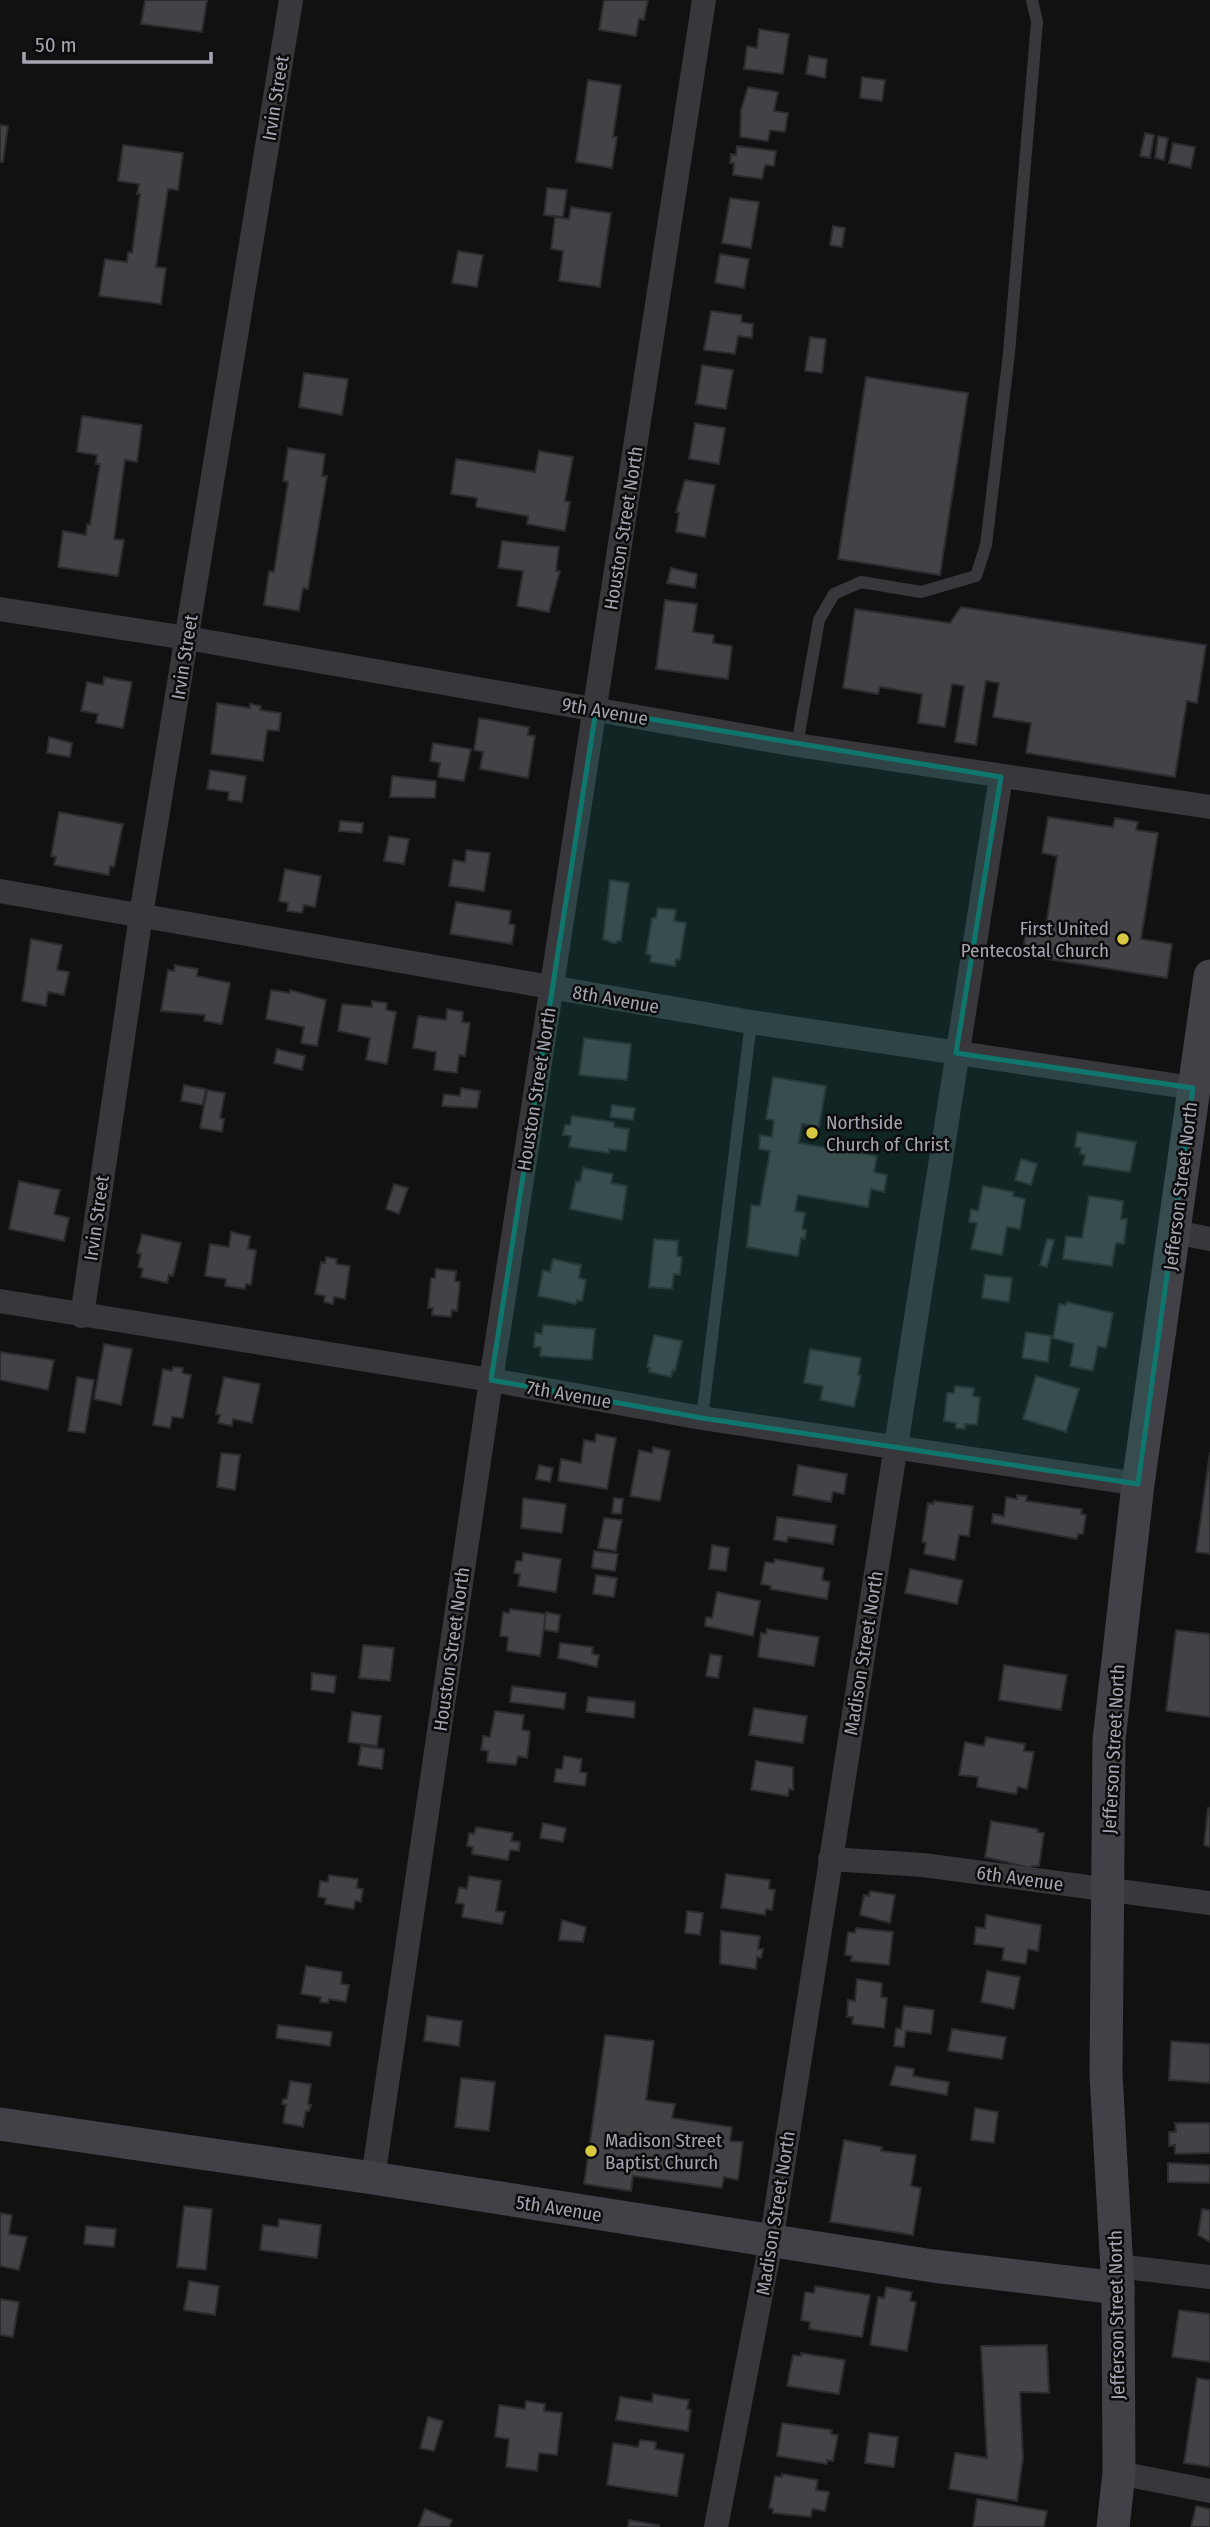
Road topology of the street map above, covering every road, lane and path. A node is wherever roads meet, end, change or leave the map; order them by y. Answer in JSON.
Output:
{"nodes":[{"id":1,"x":291,"y":0,"type":"edge"},
{"id":2,"x":704,"y":0,"type":"edge"},
{"id":3,"x":1032,"y":0,"type":"edge"},
{"id":4,"x":0,"y":610,"type":"edge"},
{"id":5,"x":187,"y":638,"type":"junction"},
{"id":6,"x":596,"y":710,"type":"junction"},
{"id":7,"x":797,"y":745,"type":"junction"},
{"id":8,"x":1001,"y":777,"type":"junction"},
{"id":9,"x":1210,"y":807,"type":"edge"},
{"id":10,"x":0,"y":891,"type":"edge"},
{"id":11,"x":141,"y":915,"type":"junction"},
{"id":12,"x":1210,"y":976,"type":"edge"},
{"id":13,"x":552,"y":988,"type":"junction"},
{"id":14,"x":751,"y":1022,"type":"junction"},
{"id":15,"x":956,"y":1053,"type":"junction"},
{"id":16,"x":1193,"y":1088,"type":"junction"},
{"id":17,"x":1175,"y":1232,"type":"junction"},
{"id":18,"x":1210,"y":1238,"type":"edge"},
{"id":19,"x":0,"y":1301,"type":"edge"},
{"id":20,"x":82,"y":1316,"type":"junction"},
{"id":21,"x":491,"y":1380,"type":"junction"},
{"id":22,"x":702,"y":1418,"type":"junction"},
{"id":23,"x":896,"y":1449,"type":"junction"},
{"id":24,"x":1138,"y":1484,"type":"junction"},
{"id":25,"x":830,"y":1859,"type":"junction"},
{"id":26,"x":1106,"y":1889,"type":"junction"},
{"id":27,"x":1210,"y":1903,"type":"edge"},
{"id":28,"x":0,"y":2124,"type":"edge"},
{"id":29,"x":373,"y":2178,"type":"junction"},
{"id":30,"x":771,"y":2242,"type":"junction"},
{"id":31,"x":1117,"y":2277,"type":"junction"},
{"id":32,"x":1210,"y":2277,"type":"edge"},
{"id":33,"x":1119,"y":2473,"type":"junction"},
{"id":34,"x":1210,"y":2491,"type":"edge"},
{"id":35,"x":716,"y":2527,"type":"edge"},
{"id":36,"x":1113,"y":2527,"type":"edge"}],
"edges":[{"from":1,"to":5,"type":"street","name":"Irvin Street"},
{"from":2,"to":6,"type":"street","name":"Houston Street North"},
{"from":3,"to":7,"type":"lane"},
{"from":4,"to":5,"type":"street","name":"9th Avenue"},
{"from":5,"to":6,"type":"street","name":"9th Avenue"},
{"from":5,"to":11,"type":"street","name":"Irvin Street"},
{"from":6,"to":7,"type":"street","name":"9th Avenue"},
{"from":6,"to":13,"type":"street","name":"Houston Street North"},
{"from":7,"to":8,"type":"street","name":"9th Avenue"},
{"from":8,"to":9,"type":"street","name":"9th Avenue"},
{"from":8,"to":15,"type":"street","name":"Madison Street North"},
{"from":10,"to":11,"type":"street","name":"8th Avenue"},
{"from":11,"to":13,"type":"street","name":"8th Avenue"},
{"from":11,"to":20,"type":"street","name":"Irvin Street"},
{"from":12,"to":16,"type":"main road","name":"Jefferson Street North"},
{"from":13,"to":14,"type":"street","name":"8th Avenue"},
{"from":13,"to":21,"type":"street","name":"Houston Street North"},
{"from":14,"to":15,"type":"street","name":"8th Avenue"},
{"from":14,"to":22,"type":"lane"},
{"from":15,"to":16,"type":"street","name":"8th Avenue"},
{"from":15,"to":23,"type":"street","name":"Madison Street North"},
{"from":16,"to":17,"type":"main road","name":"Jefferson Street North"},
{"from":17,"to":18,"type":"street"},
{"from":17,"to":24,"type":"main road","name":"Jefferson Street North"},
{"from":19,"to":20,"type":"street","name":"7th Avenue"},
{"from":20,"to":21,"type":"street","name":"7th Avenue"},
{"from":21,"to":22,"type":"street","name":"7th Avenue"},
{"from":21,"to":29,"type":"street","name":"Houston Street North"},
{"from":22,"to":23,"type":"street","name":"7th Avenue"},
{"from":23,"to":24,"type":"street","name":"7th Avenue"},
{"from":23,"to":25,"type":"street","name":"Madison Street North"},
{"from":24,"to":26,"type":"main road","name":"Jefferson Street North"},
{"from":25,"to":26,"type":"street","name":"6th Avenue"},
{"from":25,"to":30,"type":"street","name":"Madison Street North"},
{"from":26,"to":27,"type":"street","name":"6th Avenue"},
{"from":26,"to":31,"type":"main road","name":"Jefferson Street North"},
{"from":28,"to":29,"type":"main road","name":"5th Avenue"},
{"from":29,"to":30,"type":"main road","name":"5th Avenue"},
{"from":30,"to":31,"type":"main road","name":"5th Avenue"},
{"from":30,"to":35,"type":"street","name":"Madison Street North"},
{"from":31,"to":32,"type":"street","name":"5th Avenue"},
{"from":31,"to":33,"type":"main road","name":"Jefferson Street North"},
{"from":33,"to":34,"type":"street"},
{"from":33,"to":36,"type":"main road","name":"Jefferson Street North"}]}
